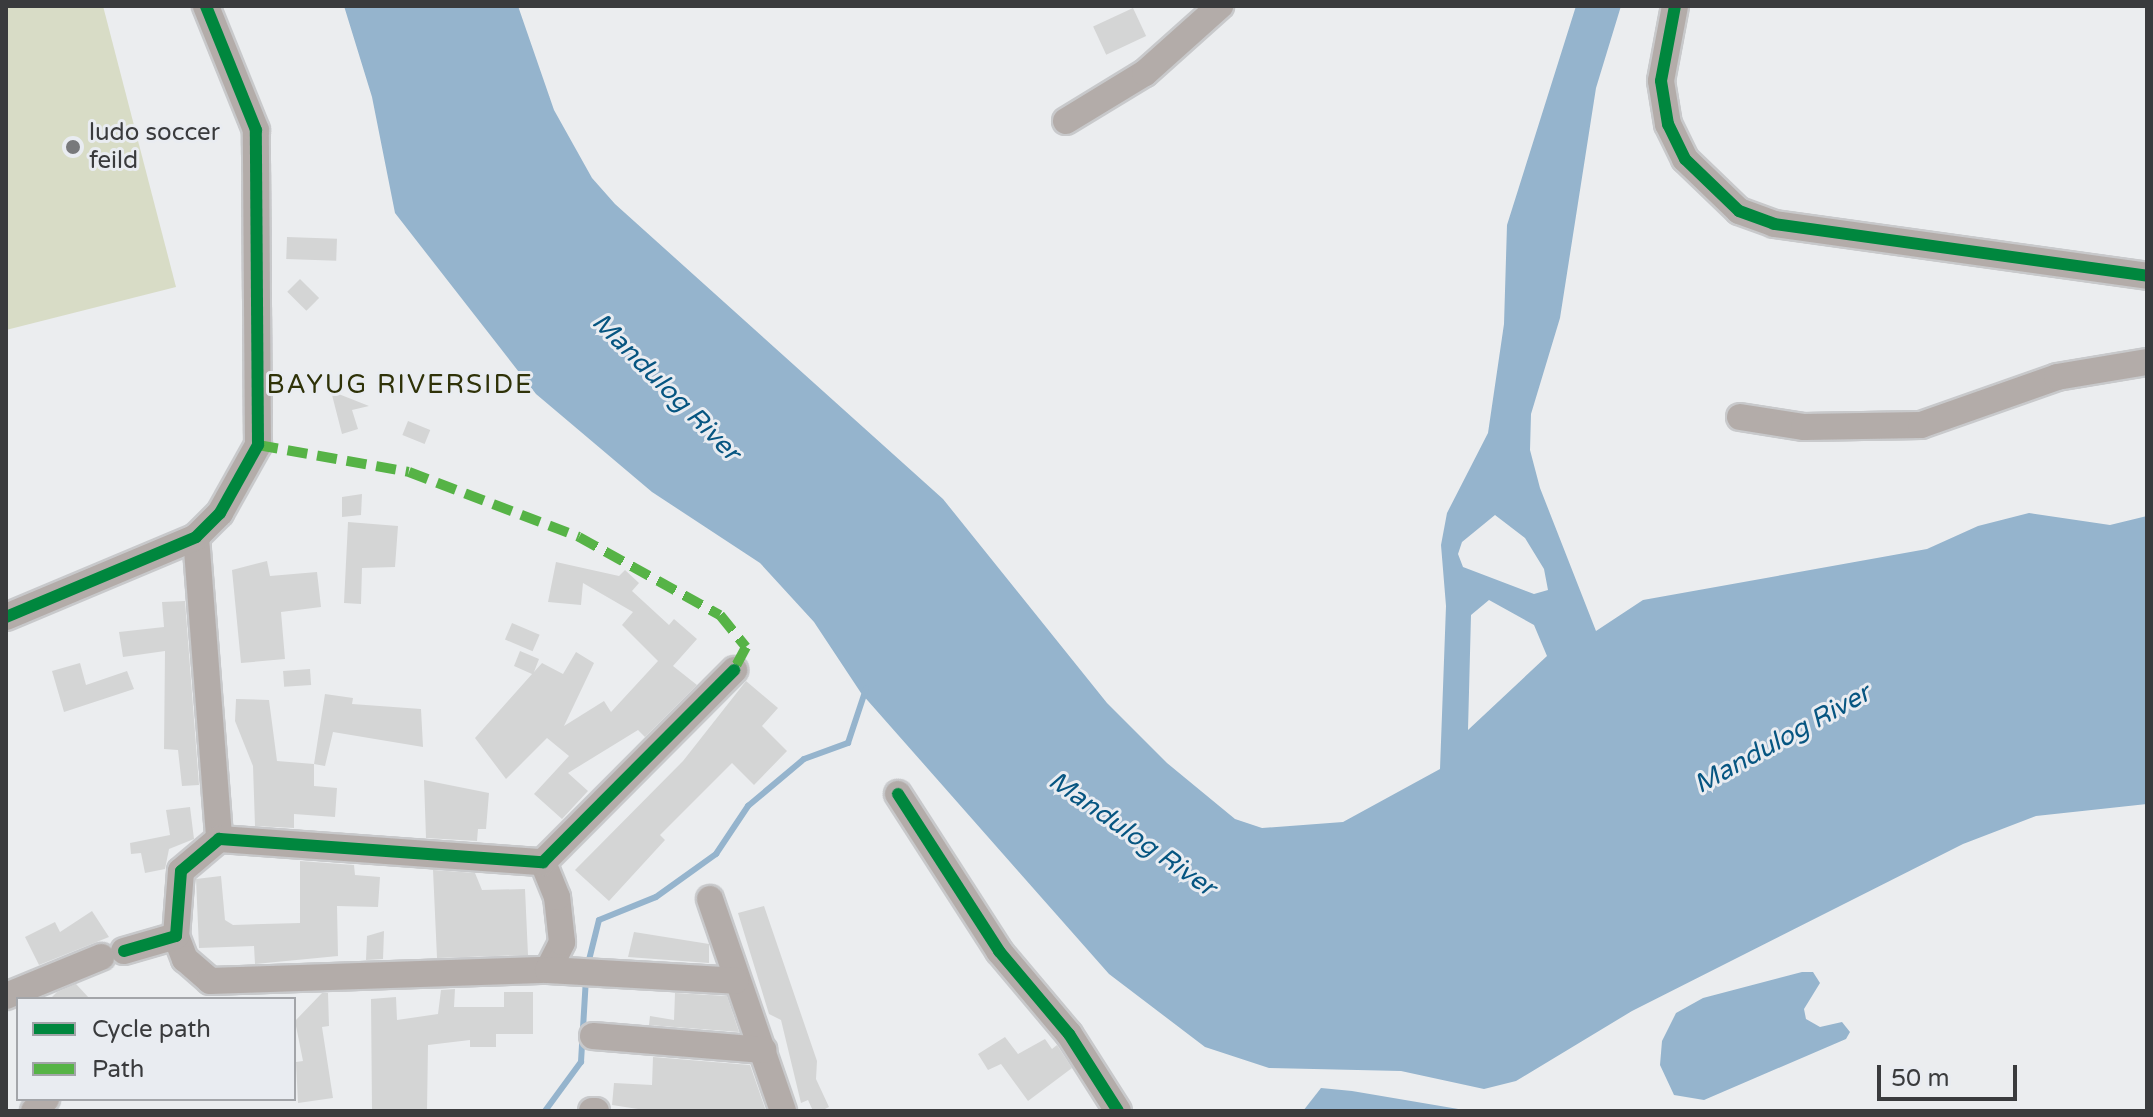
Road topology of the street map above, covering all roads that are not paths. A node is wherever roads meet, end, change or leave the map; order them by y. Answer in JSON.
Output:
{"nodes":[{"id":1,"x":206,"y":6,"type":"edge"},
{"id":2,"x":1220,"y":6,"type":"edge"},
{"id":3,"x":1675,"y":6,"type":"edge"},
{"id":4,"x":1066,"y":121,"type":"dead end"},
{"id":5,"x":2147,"y":276,"type":"edge"},
{"id":6,"x":2147,"y":362,"type":"edge"},
{"id":7,"x":1740,"y":417,"type":"dead end"},
{"id":8,"x":196,"y":537,"type":"junction"},
{"id":9,"x":6,"y":617,"type":"edge"},
{"id":10,"x":734,"y":670,"type":"dead end"},
{"id":11,"x":898,"y":794,"type":"dead end"},
{"id":12,"x":219,"y":839,"type":"junction"},
{"id":13,"x":543,"y":862,"type":"junction"},
{"id":14,"x":710,"y":899,"type":"dead end"},
{"id":15,"x":176,"y":936,"type":"junction"},
{"id":16,"x":574,"y":971,"type":"junction"},
{"id":17,"x":736,"y":981,"type":"junction"},
{"id":18,"x":6,"y":996,"type":"edge"},
{"id":19,"x":593,"y":1036,"type":"dead end"},
{"id":20,"x":763,"y":1050,"type":"junction"},
{"id":21,"x":783,"y":1111,"type":"edge"},
{"id":22,"x":1118,"y":1111,"type":"edge"}],
"edges":[{"from":1,"to":8,"type":"street"},
{"from":2,"to":4,"type":"street"},
{"from":3,"to":5,"type":"street"},
{"from":6,"to":7,"type":"street"},
{"from":8,"to":9,"type":"street"},
{"from":8,"to":12,"type":"street"},
{"from":10,"to":13,"type":"street"},
{"from":11,"to":22,"type":"street"},
{"from":12,"to":13,"type":"street"},
{"from":12,"to":15,"type":"street"},
{"from":13,"to":16,"type":"street"},
{"from":14,"to":17,"type":"street"},
{"from":15,"to":16,"type":"street"},
{"from":15,"to":18,"type":"street"},
{"from":16,"to":17,"type":"street"},
{"from":17,"to":20,"type":"street"},
{"from":19,"to":20,"type":"street"},
{"from":20,"to":21,"type":"street"}]}
